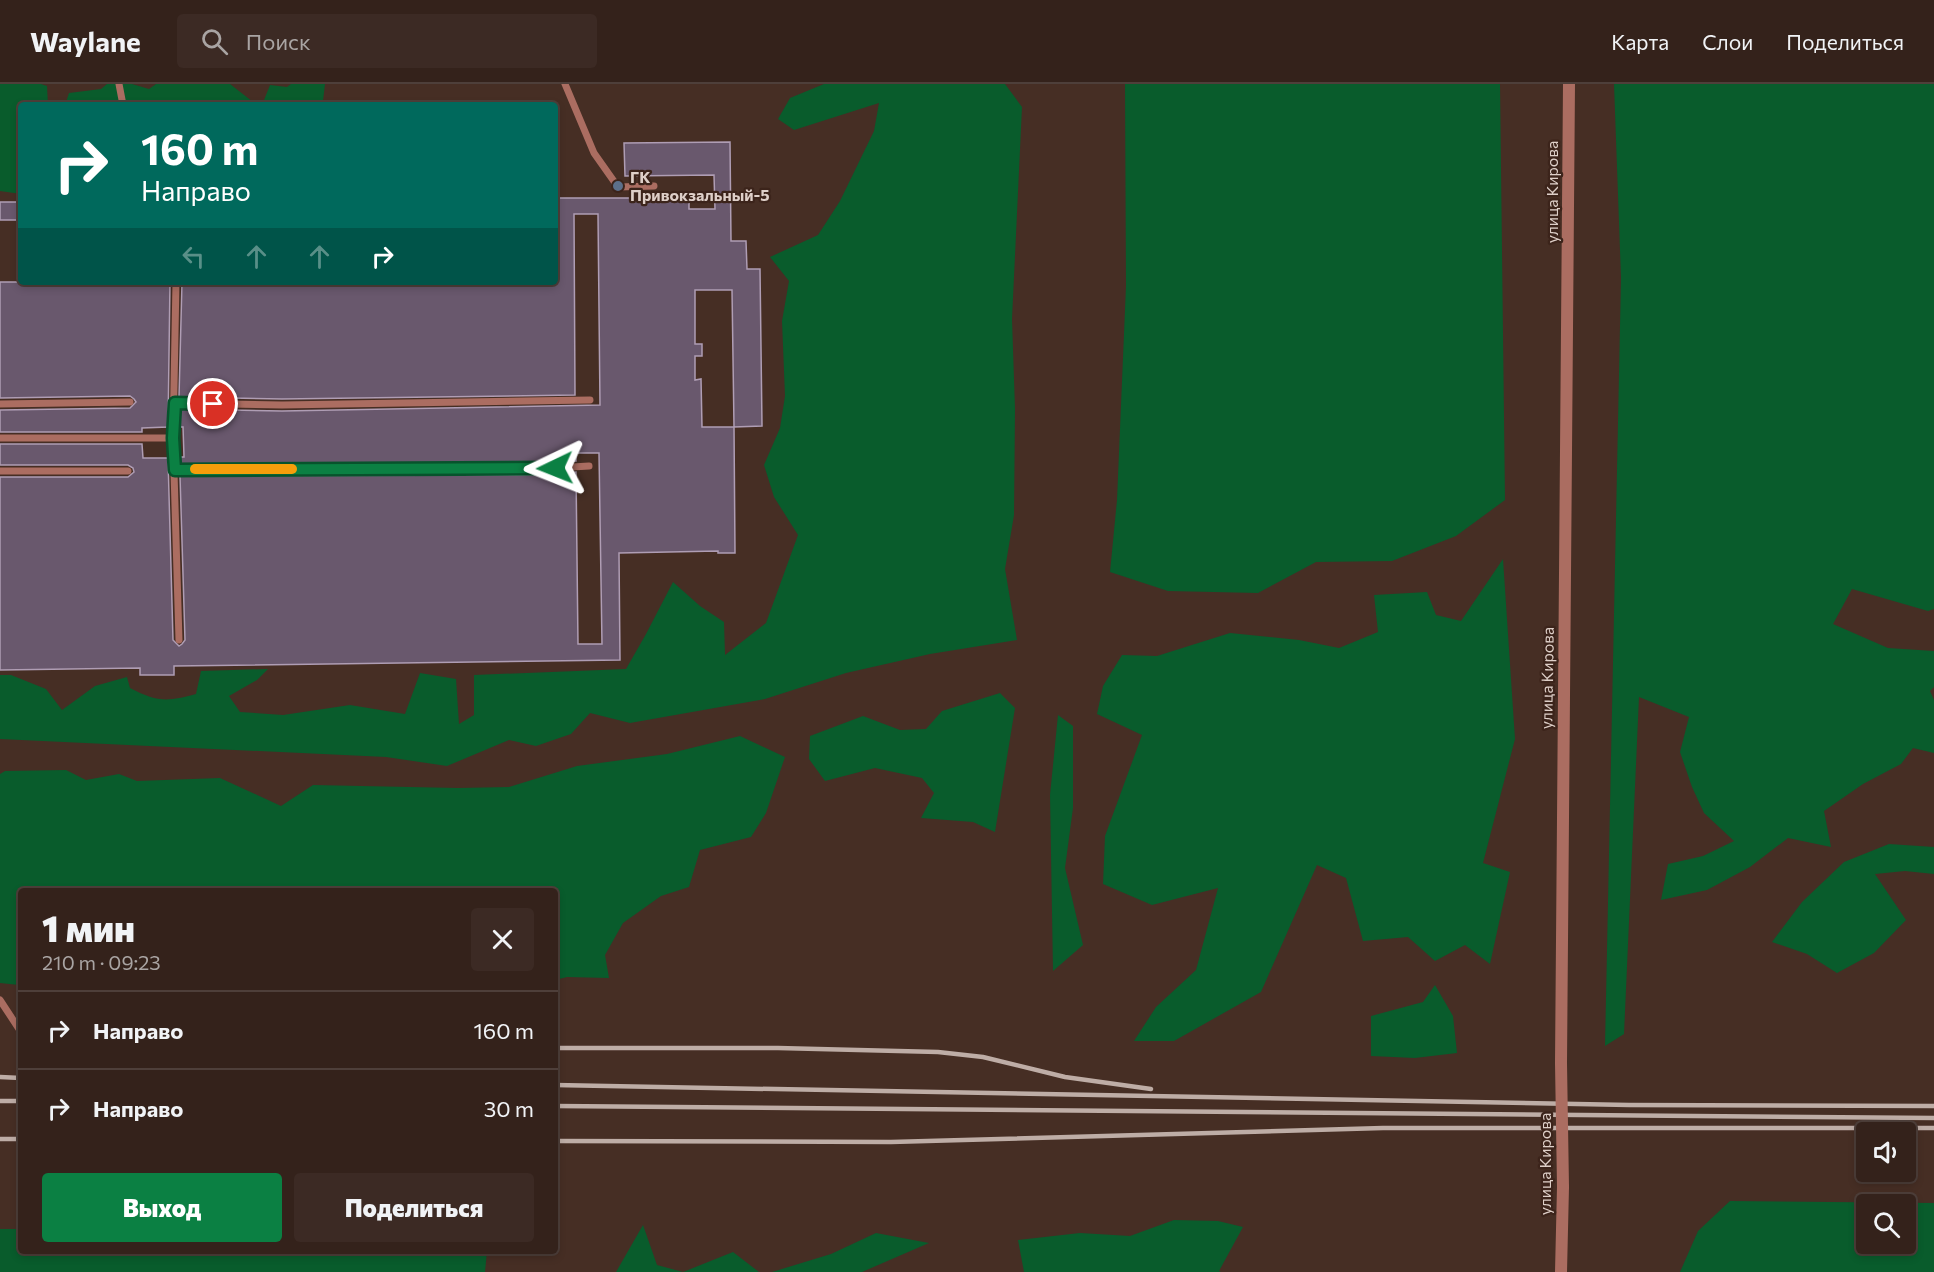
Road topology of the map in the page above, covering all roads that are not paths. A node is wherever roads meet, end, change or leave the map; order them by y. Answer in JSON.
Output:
{"nodes":[{"id":1,"x":119,"y":84,"type":"edge"},
{"id":2,"x":565,"y":84,"type":"edge"},
{"id":3,"x":1569,"y":84,"type":"edge"},
{"id":4,"x":122,"y":102,"type":"edge"},
{"id":5,"x":654,"y":186,"type":"dead end"},
{"id":6,"x":176,"y":285,"type":"edge"},
{"id":7,"x":590,"y":400,"type":"dead end"},
{"id":8,"x":130,"y":402,"type":"dead end"},
{"id":9,"x":175,"y":403,"type":"junction"},
{"id":10,"x":0,"y":404,"type":"edge"},
{"id":11,"x":0,"y":438,"type":"edge"},
{"id":12,"x":173,"y":438,"type":"junction"},
{"id":13,"x":589,"y":466,"type":"dead end"},
{"id":14,"x":175,"y":470,"type":"junction"},
{"id":15,"x":0,"y":471,"type":"edge"},
{"id":16,"x":128,"y":471,"type":"dead end"},
{"id":17,"x":179,"y":640,"type":"dead end"},
{"id":18,"x":0,"y":1000,"type":"edge"},
{"id":19,"x":18,"y":1027,"type":"edge"},
{"id":20,"x":1561,"y":1272,"type":"edge"}],
"edges":[{"from":1,"to":4,"type":"lane"},
{"from":2,"to":5,"type":"lane"},
{"from":3,"to":20,"type":"street","name":"улица Кирова","bridge":true},
{"from":6,"to":9,"type":"lane"},
{"from":7,"to":9,"type":"lane"},
{"from":8,"to":10,"type":"lane"},
{"from":9,"to":12,"type":"lane"},
{"from":11,"to":12,"type":"lane"},
{"from":12,"to":14,"type":"lane"},
{"from":13,"to":14,"type":"lane"},
{"from":14,"to":17,"type":"lane"},
{"from":15,"to":16,"type":"lane"},
{"from":18,"to":19,"type":"lane"}]}
